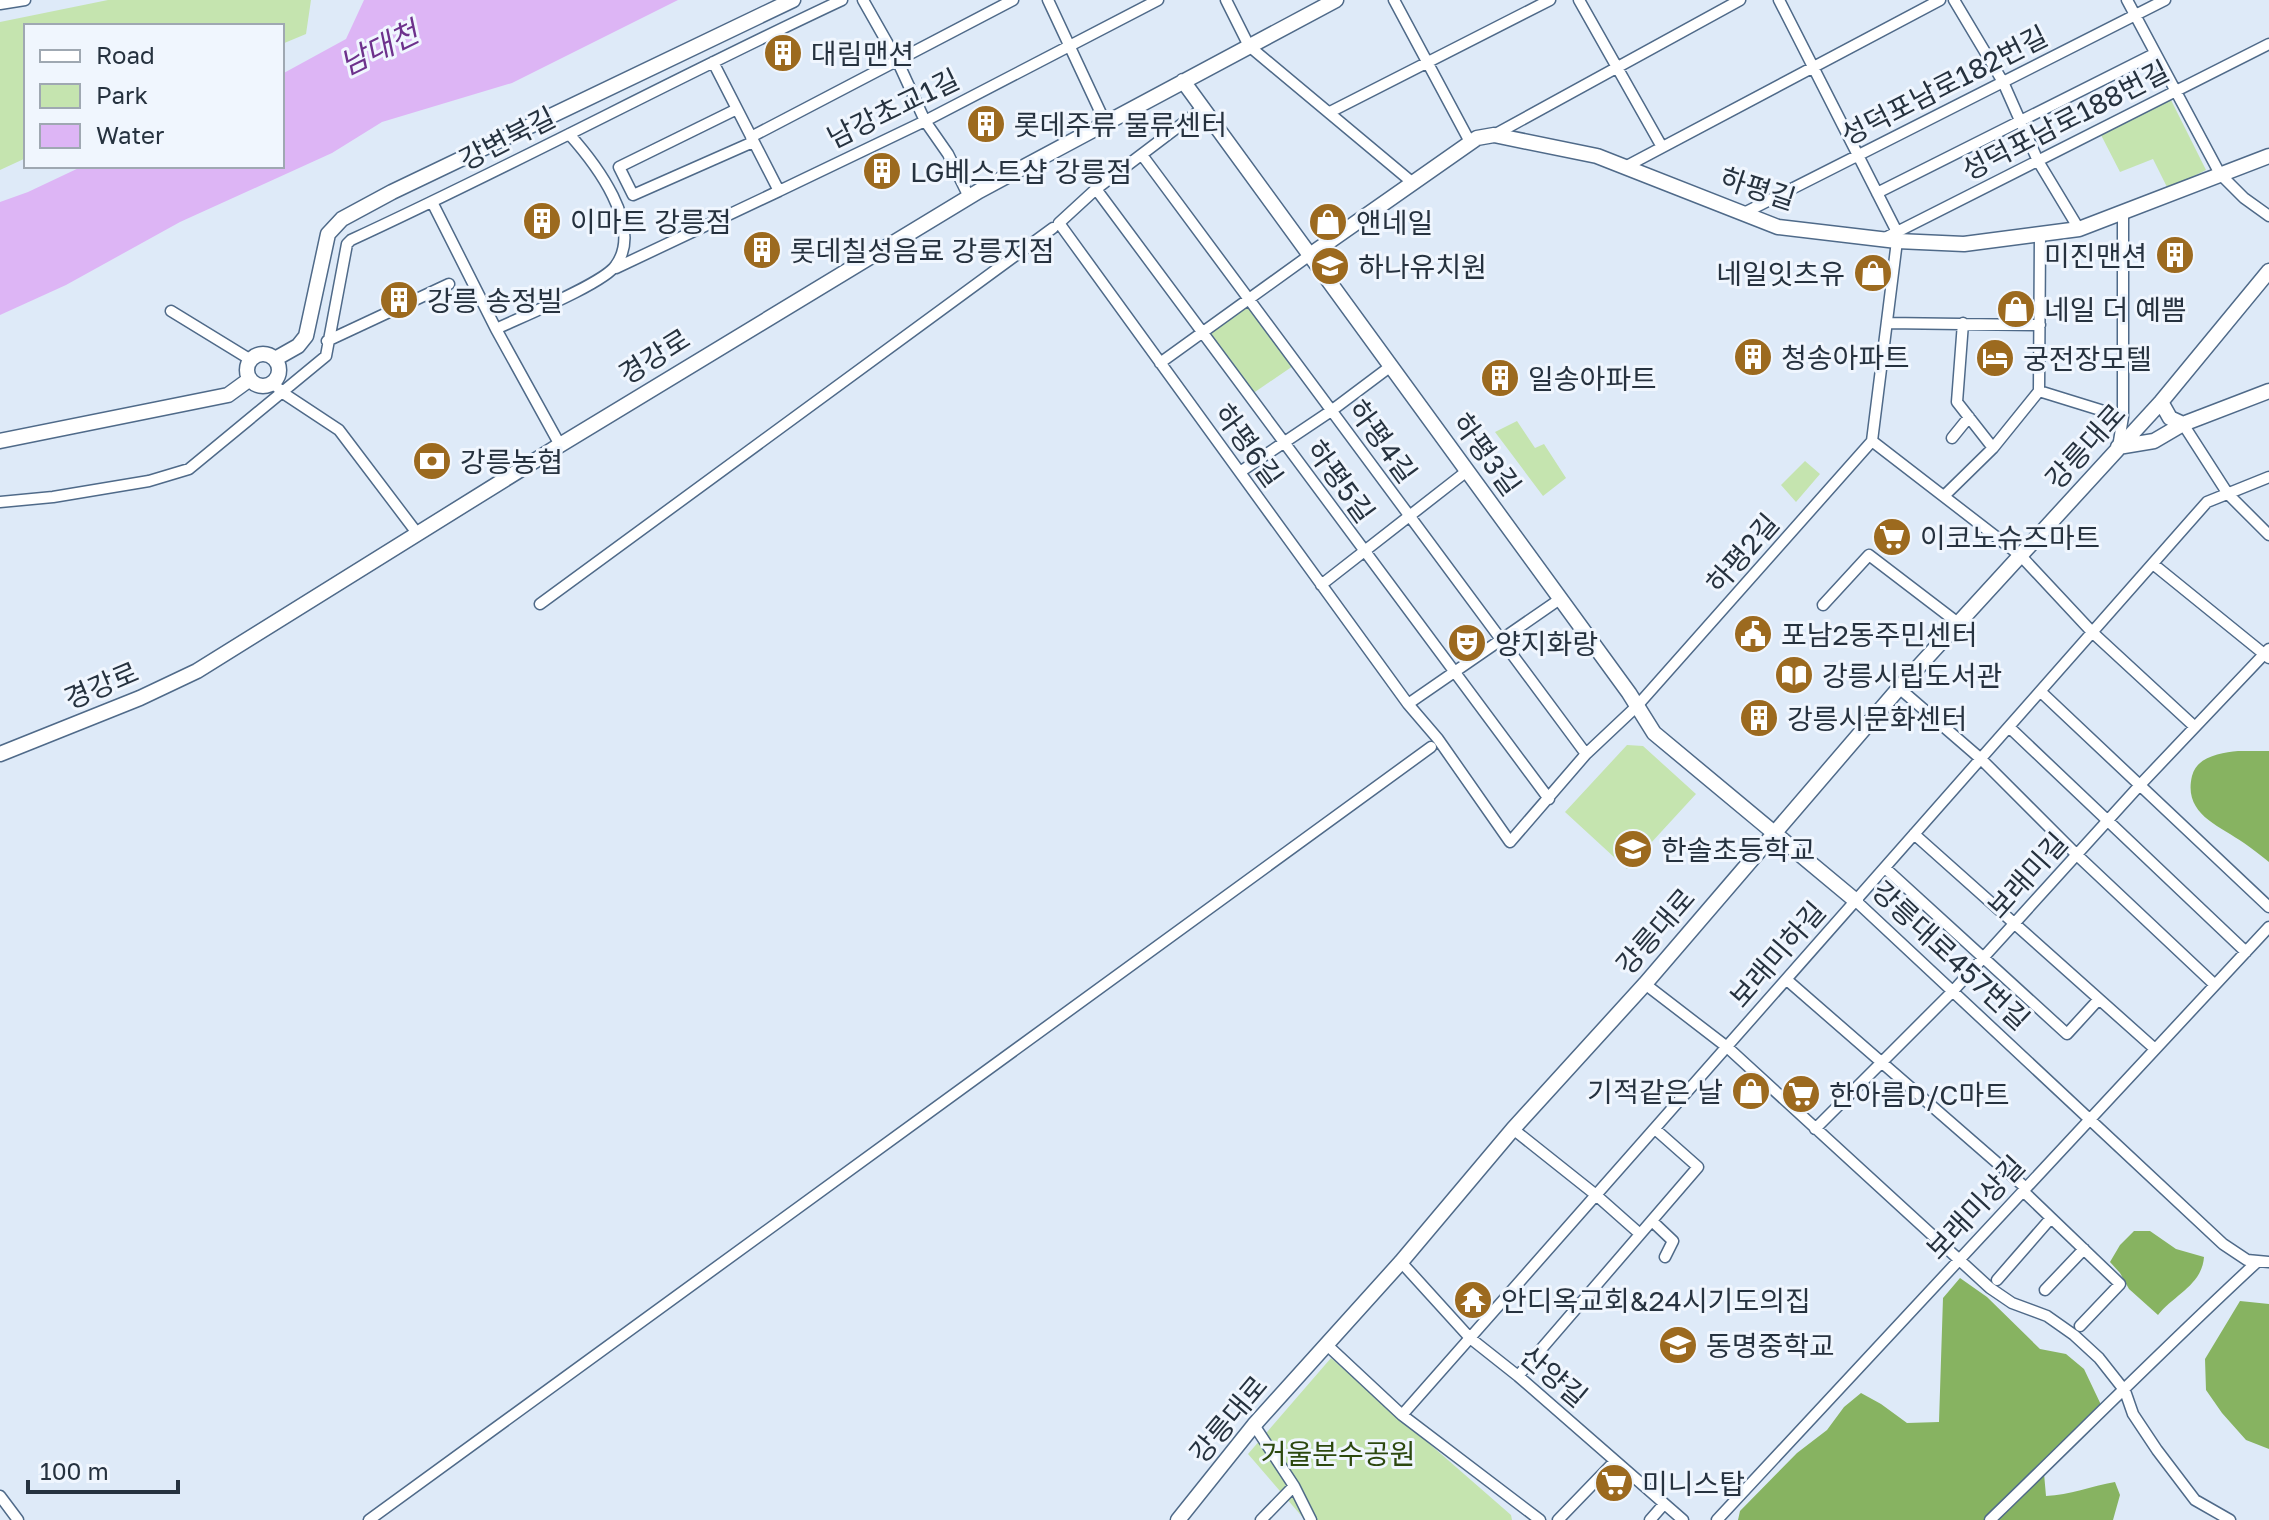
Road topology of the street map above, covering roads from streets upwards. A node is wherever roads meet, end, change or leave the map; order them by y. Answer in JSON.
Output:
{"nodes":[{"id":1,"x":25,"y":0,"type":"edge"},
{"id":2,"x":793,"y":0,"type":"edge"},
{"id":3,"x":842,"y":0,"type":"edge"},
{"id":4,"x":863,"y":0,"type":"edge"},
{"id":5,"x":1013,"y":0,"type":"edge"},
{"id":6,"x":1048,"y":0,"type":"edge"},
{"id":7,"x":1158,"y":0,"type":"edge"},
{"id":8,"x":1226,"y":0,"type":"edge"},
{"id":9,"x":1336,"y":0,"type":"edge"},
{"id":10,"x":1394,"y":0,"type":"edge"},
{"id":11,"x":1550,"y":0,"type":"edge"},
{"id":12,"x":1579,"y":0,"type":"edge"},
{"id":13,"x":1740,"y":0,"type":"edge"},
{"id":14,"x":1779,"y":0,"type":"edge"},
{"id":15,"x":1940,"y":0,"type":"edge"},
{"id":16,"x":1954,"y":0,"type":"edge"},
{"id":17,"x":2127,"y":0,"type":"edge"},
{"id":18,"x":2165,"y":0,"type":"edge"},
{"id":19,"x":0,"y":4,"type":"edge"},
{"id":20,"x":2134,"y":16,"type":"junction"},
{"id":21,"x":2269,"y":44,"type":"edge"},
{"id":22,"x":1070,"y":46,"type":"junction"},
{"id":23,"x":1249,"y":46,"type":"junction"},
{"id":24,"x":2154,"y":54,"type":"junction"},
{"id":25,"x":897,"y":60,"type":"junction"},
{"id":26,"x":713,"y":62,"type":"junction"},
{"id":27,"x":1428,"y":63,"type":"junction"},
{"id":28,"x":1813,"y":67,"type":"junction"},
{"id":29,"x":1616,"y":68,"type":"junction"},
{"id":30,"x":1183,"y":81,"type":"junction"},
{"id":31,"x":2003,"y":82,"type":"junction"},
{"id":32,"x":2175,"y":91,"type":"junction"},
{"id":33,"x":1203,"y":108,"type":"junction"},
{"id":34,"x":737,"y":109,"type":"junction"},
{"id":35,"x":1330,"y":112,"type":"junction"},
{"id":36,"x":2020,"y":119,"type":"junction"},
{"id":37,"x":925,"y":121,"type":"junction"},
{"id":38,"x":1105,"y":122,"type":"junction"},
{"id":39,"x":569,"y":134,"type":"junction"},
{"id":40,"x":1494,"y":135,"type":"junction"},
{"id":41,"x":752,"y":139,"type":"junction"},
{"id":42,"x":1470,"y":142,"type":"junction"},
{"id":43,"x":1662,"y":147,"type":"junction"},
{"id":44,"x":1142,"y":155,"type":"junction"},
{"id":45,"x":1857,"y":156,"type":"junction"},
{"id":46,"x":2269,"y":156,"type":"edge"},
{"id":47,"x":2038,"y":161,"type":"junction"},
{"id":48,"x":1625,"y":167,"type":"junction"},
{"id":49,"x":2220,"y":174,"type":"junction"},
{"id":50,"x":1413,"y":183,"type":"junction"},
{"id":51,"x":1096,"y":189,"type":"junction"},
{"id":52,"x":779,"y":191,"type":"junction"},
{"id":53,"x":1877,"y":193,"type":"junction"},
{"id":54,"x":969,"y":197,"type":"junction"},
{"id":55,"x":432,"y":202,"type":"junction"},
{"id":56,"x":2123,"y":212,"type":"junction"},
{"id":57,"x":1744,"y":213,"type":"junction"},
{"id":58,"x":2269,"y":216,"type":"edge"},
{"id":59,"x":1053,"y":228,"type":"dead end"},
{"id":60,"x":2079,"y":229,"type":"junction"},
{"id":61,"x":2040,"y":236,"type":"junction"},
{"id":62,"x":1892,"y":238,"type":"junction"},
{"id":63,"x":1310,"y":255,"type":"junction"},
{"id":64,"x":616,"y":268,"type":"junction"},
{"id":65,"x":2269,"y":271,"type":"edge"},
{"id":66,"x":449,"y":284,"type":"dead end"},
{"id":67,"x":1249,"y":300,"type":"junction"},
{"id":68,"x":171,"y":311,"type":"dead end"},
{"id":69,"x":1887,"y":323,"type":"junction"},
{"id":70,"x":1963,"y":323,"type":"junction"},
{"id":71,"x":2040,"y":325,"type":"junction"},
{"id":72,"x":496,"y":329,"type":"junction"},
{"id":73,"x":1202,"y":333,"type":"junction"},
{"id":74,"x":327,"y":341,"type":"junction"},
{"id":75,"x":275,"y":359,"type":"junction"},
{"id":76,"x":251,"y":360,"type":"junction"},
{"id":77,"x":1160,"y":363,"type":"junction"},
{"id":78,"x":1391,"y":366,"type":"junction"},
{"id":79,"x":250,"y":379,"type":"junction"},
{"id":80,"x":278,"y":388,"type":"junction"},
{"id":81,"x":2039,"y":391,"type":"junction"},
{"id":82,"x":2269,"y":391,"type":"edge"},
{"id":83,"x":2161,"y":402,"type":"junction"},
{"id":84,"x":1331,"y":411,"type":"junction"},
{"id":85,"x":1969,"y":417,"type":"junction"},
{"id":86,"x":2123,"y":417,"type":"junction"},
{"id":87,"x":2183,"y":424,"type":"junction"},
{"id":88,"x":1952,"y":438,"type":"dead end"},
{"id":89,"x":0,"y":441,"type":"edge"},
{"id":90,"x":1872,"y":441,"type":"junction"},
{"id":91,"x":1283,"y":443,"type":"junction"},
{"id":92,"x":560,"y":445,"type":"junction"},
{"id":93,"x":2118,"y":447,"type":"junction"},
{"id":94,"x":1993,"y":448,"type":"junction"},
{"id":95,"x":1467,"y":471,"type":"junction"},
{"id":96,"x":1240,"y":472,"type":"junction"},
{"id":97,"x":2269,"y":477,"type":"edge"},
{"id":98,"x":2228,"y":494,"type":"junction"},
{"id":99,"x":1944,"y":496,"type":"junction"},
{"id":100,"x":0,"y":502,"type":"edge"},
{"id":101,"x":1409,"y":517,"type":"junction"},
{"id":102,"x":417,"y":533,"type":"junction"},
{"id":103,"x":2269,"y":535,"type":"edge"},
{"id":104,"x":1363,"y":551,"type":"junction"},
{"id":105,"x":2021,"y":556,"type":"junction"},
{"id":106,"x":2153,"y":564,"type":"junction"},
{"id":107,"x":1321,"y":585,"type":"junction"},
{"id":108,"x":1560,"y":599,"type":"junction"},
{"id":109,"x":540,"y":604,"type":"dead end"},
{"id":110,"x":1823,"y":605,"type":"dead end"},
{"id":111,"x":1958,"y":623,"type":"junction"},
{"id":112,"x":2092,"y":632,"type":"junction"},
{"id":113,"x":1500,"y":639,"type":"junction"},
{"id":114,"x":2267,"y":654,"type":"edge"},
{"id":115,"x":1452,"y":671,"type":"junction"},
{"id":116,"x":1899,"y":688,"type":"junction"},
{"id":117,"x":2041,"y":692,"type":"junction"},
{"id":118,"x":1408,"y":704,"type":"junction"},
{"id":119,"x":1637,"y":706,"type":"junction"},
{"id":120,"x":2009,"y":727,"type":"junction"},
{"id":121,"x":2195,"y":727,"type":"junction"},
{"id":122,"x":1431,"y":747,"type":"dead end"},
{"id":123,"x":0,"y":754,"type":"edge"},
{"id":124,"x":1586,"y":754,"type":"junction"},
{"id":125,"x":1981,"y":759,"type":"junction"},
{"id":126,"x":2139,"y":786,"type":"junction"},
{"id":127,"x":1549,"y":799,"type":"junction"},
{"id":128,"x":2108,"y":820,"type":"junction"},
{"id":129,"x":1914,"y":834,"type":"junction"},
{"id":130,"x":1773,"y":835,"type":"junction"},
{"id":131,"x":1510,"y":842,"type":"joint"},
{"id":132,"x":2078,"y":856,"type":"junction"},
{"id":133,"x":1885,"y":868,"type":"junction"},
{"id":134,"x":1856,"y":901,"type":"junction"},
{"id":135,"x":2269,"y":907,"type":"edge"},
{"id":136,"x":2015,"y":924,"type":"junction"},
{"id":137,"x":2269,"y":927,"type":"edge"},
{"id":138,"x":2246,"y":952,"type":"junction"},
{"id":139,"x":1984,"y":958,"type":"junction"},
{"id":140,"x":1787,"y":980,"type":"junction"},
{"id":141,"x":1645,"y":984,"type":"junction"},
{"id":142,"x":2215,"y":985,"type":"junction"},
{"id":143,"x":1953,"y":991,"type":"junction"},
{"id":144,"x":2099,"y":999,"type":"junction"},
{"id":145,"x":1727,"y":1047,"type":"junction"},
{"id":146,"x":2155,"y":1049,"type":"junction"},
{"id":147,"x":1882,"y":1062,"type":"junction"},
{"id":148,"x":2089,"y":1120,"type":"junction"},
{"id":149,"x":1513,"y":1129,"type":"junction"},
{"id":150,"x":1655,"y":1129,"type":"junction"},
{"id":151,"x":1815,"y":1129,"type":"junction"},
{"id":152,"x":2025,"y":1190,"type":"junction"},
{"id":153,"x":1596,"y":1195,"type":"junction"},
{"id":154,"x":2051,"y":1218,"type":"junction"},
{"id":155,"x":1652,"y":1221,"type":"junction"},
{"id":156,"x":1640,"y":1234,"type":"junction"},
{"id":157,"x":2084,"y":1249,"type":"junction"},
{"id":158,"x":1665,"y":1257,"type":"dead end"},
{"id":159,"x":1958,"y":1261,"type":"junction"},
{"id":160,"x":1401,"y":1262,"type":"junction"},
{"id":161,"x":2263,"y":1262,"type":"edge"},
{"id":162,"x":1997,"y":1280,"type":"dead end"},
{"id":163,"x":2045,"y":1290,"type":"dead end"},
{"id":164,"x":2080,"y":1326,"type":"dead end"},
{"id":165,"x":1470,"y":1338,"type":"junction"},
{"id":166,"x":1327,"y":1345,"type":"junction"},
{"id":167,"x":1518,"y":1376,"type":"junction"},
{"id":168,"x":2125,"y":1391,"type":"junction"},
{"id":169,"x":1402,"y":1415,"type":"junction"},
{"id":170,"x":1254,"y":1425,"type":"junction"},
{"id":171,"x":1615,"y":1461,"type":"junction"},
{"id":172,"x":1294,"y":1486,"type":"junction"},
{"id":173,"x":0,"y":1496,"type":"edge"},
{"id":174,"x":1664,"y":1504,"type":"junction"},
{"id":175,"x":18,"y":1520,"type":"edge"},
{"id":176,"x":369,"y":1520,"type":"edge"},
{"id":177,"x":1178,"y":1520,"type":"edge"},
{"id":178,"x":1261,"y":1520,"type":"edge"},
{"id":179,"x":1311,"y":1520,"type":"edge"},
{"id":180,"x":1540,"y":1520,"type":"edge"},
{"id":181,"x":1558,"y":1520,"type":"edge"},
{"id":182,"x":1650,"y":1520,"type":"edge"},
{"id":183,"x":1683,"y":1520,"type":"edge"},
{"id":184,"x":1717,"y":1520,"type":"edge"},
{"id":185,"x":1990,"y":1520,"type":"edge"},
{"id":186,"x":2230,"y":1520,"type":"edge"}],
"edges":[{"from":1,"to":19,"type":"street"},
{"from":2,"to":75,"type":"street"},
{"from":3,"to":26,"type":"street","name":"강변북길"},
{"from":4,"to":25,"type":"street"},
{"from":5,"to":25,"type":"street"},
{"from":6,"to":22,"type":"street"},
{"from":7,"to":22,"type":"street","name":"남강초교1길"},
{"from":8,"to":23,"type":"street"},
{"from":9,"to":23,"type":"street","name":"경강로"},
{"from":10,"to":27,"type":"street"},
{"from":11,"to":27,"type":"street"},
{"from":12,"to":29,"type":"street"},
{"from":13,"to":29,"type":"street"},
{"from":14,"to":28,"type":"street"},
{"from":15,"to":28,"type":"street"},
{"from":16,"to":31,"type":"street"},
{"from":17,"to":20,"type":"street"},
{"from":18,"to":20,"type":"street","name":"성덕포남로182번길"},
{"from":20,"to":24,"type":"street"},
{"from":20,"to":31,"type":"street","name":"성덕포남로182번길"},
{"from":21,"to":32,"type":"street","name":"성덕포남로188번길"},
{"from":22,"to":37,"type":"street","name":"남강초교1길"},
{"from":22,"to":38,"type":"street"},
{"from":23,"to":30,"type":"street","name":"경강로"},
{"from":23,"to":35,"type":"street"},
{"from":24,"to":32,"type":"street"},
{"from":24,"to":36,"type":"street"},
{"from":25,"to":37,"type":"street"},
{"from":25,"to":41,"type":"street"},
{"from":26,"to":34,"type":"street"},
{"from":26,"to":39,"type":"street","name":"강변북길"},
{"from":27,"to":35,"type":"street"},
{"from":27,"to":42,"type":"street"},
{"from":28,"to":43,"type":"street"},
{"from":28,"to":45,"type":"street"},
{"from":29,"to":40,"type":"street"},
{"from":29,"to":43,"type":"street"},
{"from":30,"to":33,"type":"street","name":"하평3길"},
{"from":30,"to":38,"type":"street","name":"경강로"},
{"from":31,"to":36,"type":"street"},
{"from":31,"to":45,"type":"street","name":"성덕포남로182번길"},
{"from":32,"to":47,"type":"street","name":"성덕포남로188번길"},
{"from":32,"to":49,"type":"street"},
{"from":33,"to":44,"type":"street","name":"하평6길"},
{"from":33,"to":63,"type":"street","name":"하평3길"},
{"from":34,"to":41,"type":"street"},
{"from":34,"to":41,"type":"street"},
{"from":35,"to":50,"type":"street"},
{"from":36,"to":47,"type":"street"},
{"from":36,"to":53,"type":"street"},
{"from":37,"to":52,"type":"street","name":"남강초교1길"},
{"from":37,"to":54,"type":"street"},
{"from":38,"to":54,"type":"street","name":"경강로"},
{"from":39,"to":55,"type":"street","name":"강변북길"},
{"from":39,"to":64,"type":"street"},
{"from":40,"to":42,"type":"street","name":"하평길"},
{"from":40,"to":48,"type":"street","name":"하평길"},
{"from":41,"to":52,"type":"street"},
{"from":42,"to":50,"type":"street","name":"하평길"},
{"from":43,"to":48,"type":"street"},
{"from":44,"to":51,"type":"street","name":"하평6길"},
{"from":44,"to":67,"type":"street","name":"하평4길"},
{"from":45,"to":53,"type":"street"},
{"from":45,"to":57,"type":"street","name":"성덕포남로182번길"},
{"from":46,"to":49,"type":"street","name":"하평길"},
{"from":47,"to":60,"type":"street"},
{"from":47,"to":62,"type":"street","name":"성덕포남로188번길"},
{"from":48,"to":57,"type":"street","name":"하평길"},
{"from":49,"to":56,"type":"street","name":"하평길"},
{"from":49,"to":58,"type":"street"},
{"from":50,"to":63,"type":"street","name":"하평길"},
{"from":51,"to":73,"type":"street","name":"하평5길"},
{"from":51,"to":77,"type":"street","name":"하평6길"},
{"from":52,"to":64,"type":"street","name":"남강초교1길"},
{"from":53,"to":62,"type":"street"},
{"from":54,"to":92,"type":"street","name":"경강로"},
{"from":55,"to":72,"type":"street"},
{"from":55,"to":74,"type":"street","name":"강변북길"},
{"from":56,"to":60,"type":"street","name":"하평길"},
{"from":56,"to":86,"type":"street"},
{"from":57,"to":62,"type":"street","name":"하평길"},
{"from":59,"to":109,"type":"street"},
{"from":60,"to":61,"type":"street","name":"하평길"},
{"from":61,"to":62,"type":"street","name":"하평길"},
{"from":61,"to":71,"type":"street"},
{"from":62,"to":69,"type":"street"},
{"from":63,"to":67,"type":"street"},
{"from":63,"to":78,"type":"street","name":"하평3길"},
{"from":64,"to":72,"type":"street","name":"남강초교1길"},
{"from":65,"to":83,"type":"street","name":"강릉대로"},
{"from":66,"to":74,"type":"street"},
{"from":67,"to":73,"type":"street"},
{"from":67,"to":84,"type":"street","name":"하평4길"},
{"from":68,"to":76,"type":"street"},
{"from":69,"to":70,"type":"street"},
{"from":69,"to":90,"type":"street"},
{"from":70,"to":71,"type":"street"},
{"from":70,"to":85,"type":"street"},
{"from":71,"to":81,"type":"street"},
{"from":72,"to":92,"type":"street"},
{"from":73,"to":77,"type":"street"},
{"from":73,"to":91,"type":"street","name":"하평5길"},
{"from":74,"to":80,"type":"street","name":"강변북길"},
{"from":75,"to":76,"type":"street"},
{"from":75,"to":80,"type":"street"},
{"from":76,"to":79,"type":"street"},
{"from":77,"to":96,"type":"street","name":"하평6길"},
{"from":78,"to":84,"type":"street"},
{"from":78,"to":95,"type":"street","name":"하평3길"},
{"from":79,"to":80,"type":"street"},
{"from":79,"to":89,"type":"street"},
{"from":80,"to":100,"type":"street","name":"강변북길"},
{"from":80,"to":102,"type":"street"},
{"from":81,"to":86,"type":"street"},
{"from":81,"to":94,"type":"street"},
{"from":82,"to":87,"type":"street"},
{"from":83,"to":87,"type":"street"},
{"from":83,"to":93,"type":"street","name":"강릉대로"},
{"from":84,"to":91,"type":"street"},
{"from":84,"to":101,"type":"street","name":"하평4길"},
{"from":85,"to":88,"type":"street"},
{"from":85,"to":94,"type":"street"},
{"from":86,"to":93,"type":"street"},
{"from":87,"to":93,"type":"street"},
{"from":87,"to":98,"type":"street"},
{"from":90,"to":99,"type":"street"},
{"from":90,"to":119,"type":"street","name":"하평2길"},
{"from":91,"to":96,"type":"street"},
{"from":91,"to":104,"type":"street","name":"하평5길"},
{"from":92,"to":102,"type":"street","name":"경강로"},
{"from":93,"to":105,"type":"street","name":"강릉대로"},
{"from":94,"to":99,"type":"street"},
{"from":95,"to":101,"type":"street"},
{"from":95,"to":108,"type":"street","name":"하평3길"},
{"from":96,"to":107,"type":"street","name":"하평6길"},
{"from":97,"to":98,"type":"street","name":"보래미하길"},
{"from":98,"to":103,"type":"street"},
{"from":98,"to":106,"type":"street","name":"보래미하길"},
{"from":99,"to":105,"type":"street"},
{"from":101,"to":104,"type":"street"},
{"from":101,"to":113,"type":"street","name":"하평4길"},
{"from":102,"to":123,"type":"street","name":"경강로"},
{"from":104,"to":107,"type":"street"},
{"from":104,"to":115,"type":"street","name":"하평5길"},
{"from":105,"to":111,"type":"street","name":"강릉대로"},
{"from":105,"to":112,"type":"street"},
{"from":106,"to":112,"type":"street","name":"보래미하길"},
{"from":106,"to":114,"type":"street"},
{"from":107,"to":118,"type":"street","name":"하평6길"},
{"from":108,"to":113,"type":"street"},
{"from":108,"to":119,"type":"street","name":"하평3길"},
{"from":110,"to":111,"type":"street"},
{"from":111,"to":116,"type":"street","name":"강릉대로"},
{"from":112,"to":117,"type":"street","name":"보래미하길"},
{"from":112,"to":121,"type":"street"},
{"from":113,"to":115,"type":"street"},
{"from":113,"to":124,"type":"street","name":"하평4길"},
{"from":114,"to":121,"type":"street","name":"보래미길"},
{"from":115,"to":118,"type":"street"},
{"from":115,"to":127,"type":"street","name":"하평5길"},
{"from":116,"to":125,"type":"street"},
{"from":116,"to":130,"type":"street","name":"강릉대로"},
{"from":117,"to":120,"type":"street","name":"보래미하길"},
{"from":117,"to":126,"type":"street"},
{"from":118,"to":131,"type":"street","name":"하평6길"},
{"from":119,"to":124,"type":"street","name":"하평2길"},
{"from":119,"to":130,"type":"street","name":"하평3길"},
{"from":120,"to":125,"type":"street","name":"보래미하길"},
{"from":120,"to":128,"type":"street"},
{"from":121,"to":126,"type":"street","name":"보래미길"},
{"from":122,"to":176,"type":"street"},
{"from":124,"to":127,"type":"street","name":"하평2길"},
{"from":125,"to":129,"type":"street","name":"보래미하길"},
{"from":125,"to":132,"type":"street"},
{"from":126,"to":128,"type":"street","name":"보래미길"},
{"from":126,"to":135,"type":"street"},
{"from":127,"to":131,"type":"street","name":"하평2길"},
{"from":128,"to":132,"type":"street","name":"보래미길"},
{"from":128,"to":138,"type":"street"},
{"from":129,"to":133,"type":"street","name":"보래미하길"},
{"from":129,"to":136,"type":"street"},
{"from":130,"to":134,"type":"street","name":"강릉대로457번길"},
{"from":130,"to":141,"type":"street","name":"강릉대로"},
{"from":132,"to":136,"type":"street","name":"보래미길"},
{"from":132,"to":142,"type":"street"},
{"from":133,"to":134,"type":"street","name":"보래미하길"},
{"from":133,"to":139,"type":"street"},
{"from":134,"to":140,"type":"street","name":"보래미하길"},
{"from":134,"to":143,"type":"street","name":"강릉대로457번길"},
{"from":136,"to":139,"type":"street","name":"보래미길"},
{"from":136,"to":144,"type":"street"},
{"from":137,"to":138,"type":"street","name":"보래미상길"},
{"from":138,"to":142,"type":"street","name":"보래미상길"},
{"from":139,"to":143,"type":"street","name":"보래미길"},
{"from":139,"to":144,"type":"street"},
{"from":140,"to":145,"type":"street","name":"보래미하길"},
{"from":140,"to":147,"type":"street"},
{"from":141,"to":145,"type":"street"},
{"from":141,"to":149,"type":"street","name":"강릉대로"},
{"from":142,"to":146,"type":"street","name":"보래미상길"},
{"from":143,"to":147,"type":"street","name":"보래미길"},
{"from":143,"to":148,"type":"street","name":"강릉대로457번길"},
{"from":144,"to":146,"type":"street"},
{"from":145,"to":150,"type":"street","name":"보래미하길"},
{"from":145,"to":151,"type":"street"},
{"from":146,"to":148,"type":"street","name":"보래미상길"},
{"from":147,"to":151,"type":"street","name":"보래미길"},
{"from":147,"to":152,"type":"street"},
{"from":148,"to":152,"type":"street","name":"보래미상길"},
{"from":148,"to":161,"type":"street","name":"강릉대로457번길"},
{"from":149,"to":153,"type":"street"},
{"from":149,"to":160,"type":"street","name":"강릉대로"},
{"from":150,"to":153,"type":"street","name":"보래미하길"},
{"from":150,"to":155,"type":"street"},
{"from":151,"to":159,"type":"street"},
{"from":152,"to":154,"type":"street"},
{"from":152,"to":159,"type":"street","name":"보래미상길"},
{"from":153,"to":156,"type":"street"},
{"from":153,"to":165,"type":"street","name":"보래미하길"},
{"from":154,"to":157,"type":"street"},
{"from":154,"to":162,"type":"street"},
{"from":155,"to":156,"type":"street"},
{"from":155,"to":158,"type":"street"},
{"from":156,"to":167,"type":"street"},
{"from":157,"to":163,"type":"street"},
{"from":157,"to":164,"type":"street"},
{"from":159,"to":168,"type":"street"},
{"from":159,"to":184,"type":"street","name":"보래미상길"},
{"from":160,"to":165,"type":"street","name":"산양길"},
{"from":160,"to":166,"type":"street","name":"강릉대로"},
{"from":161,"to":168,"type":"street"},
{"from":165,"to":167,"type":"street","name":"산양길"},
{"from":165,"to":169,"type":"street","name":"보래미하길"},
{"from":166,"to":169,"type":"street"},
{"from":166,"to":170,"type":"street","name":"강릉대로"},
{"from":167,"to":171,"type":"street","name":"산양길"},
{"from":168,"to":185,"type":"street"},
{"from":168,"to":186,"type":"street"},
{"from":169,"to":180,"type":"street"},
{"from":170,"to":172,"type":"street"},
{"from":170,"to":177,"type":"street","name":"강릉대로"},
{"from":171,"to":174,"type":"street","name":"산양길"},
{"from":171,"to":181,"type":"street"},
{"from":172,"to":178,"type":"street"},
{"from":172,"to":179,"type":"street"},
{"from":173,"to":175,"type":"street"},
{"from":174,"to":182,"type":"street"},
{"from":174,"to":183,"type":"street","name":"산양길"}]}
